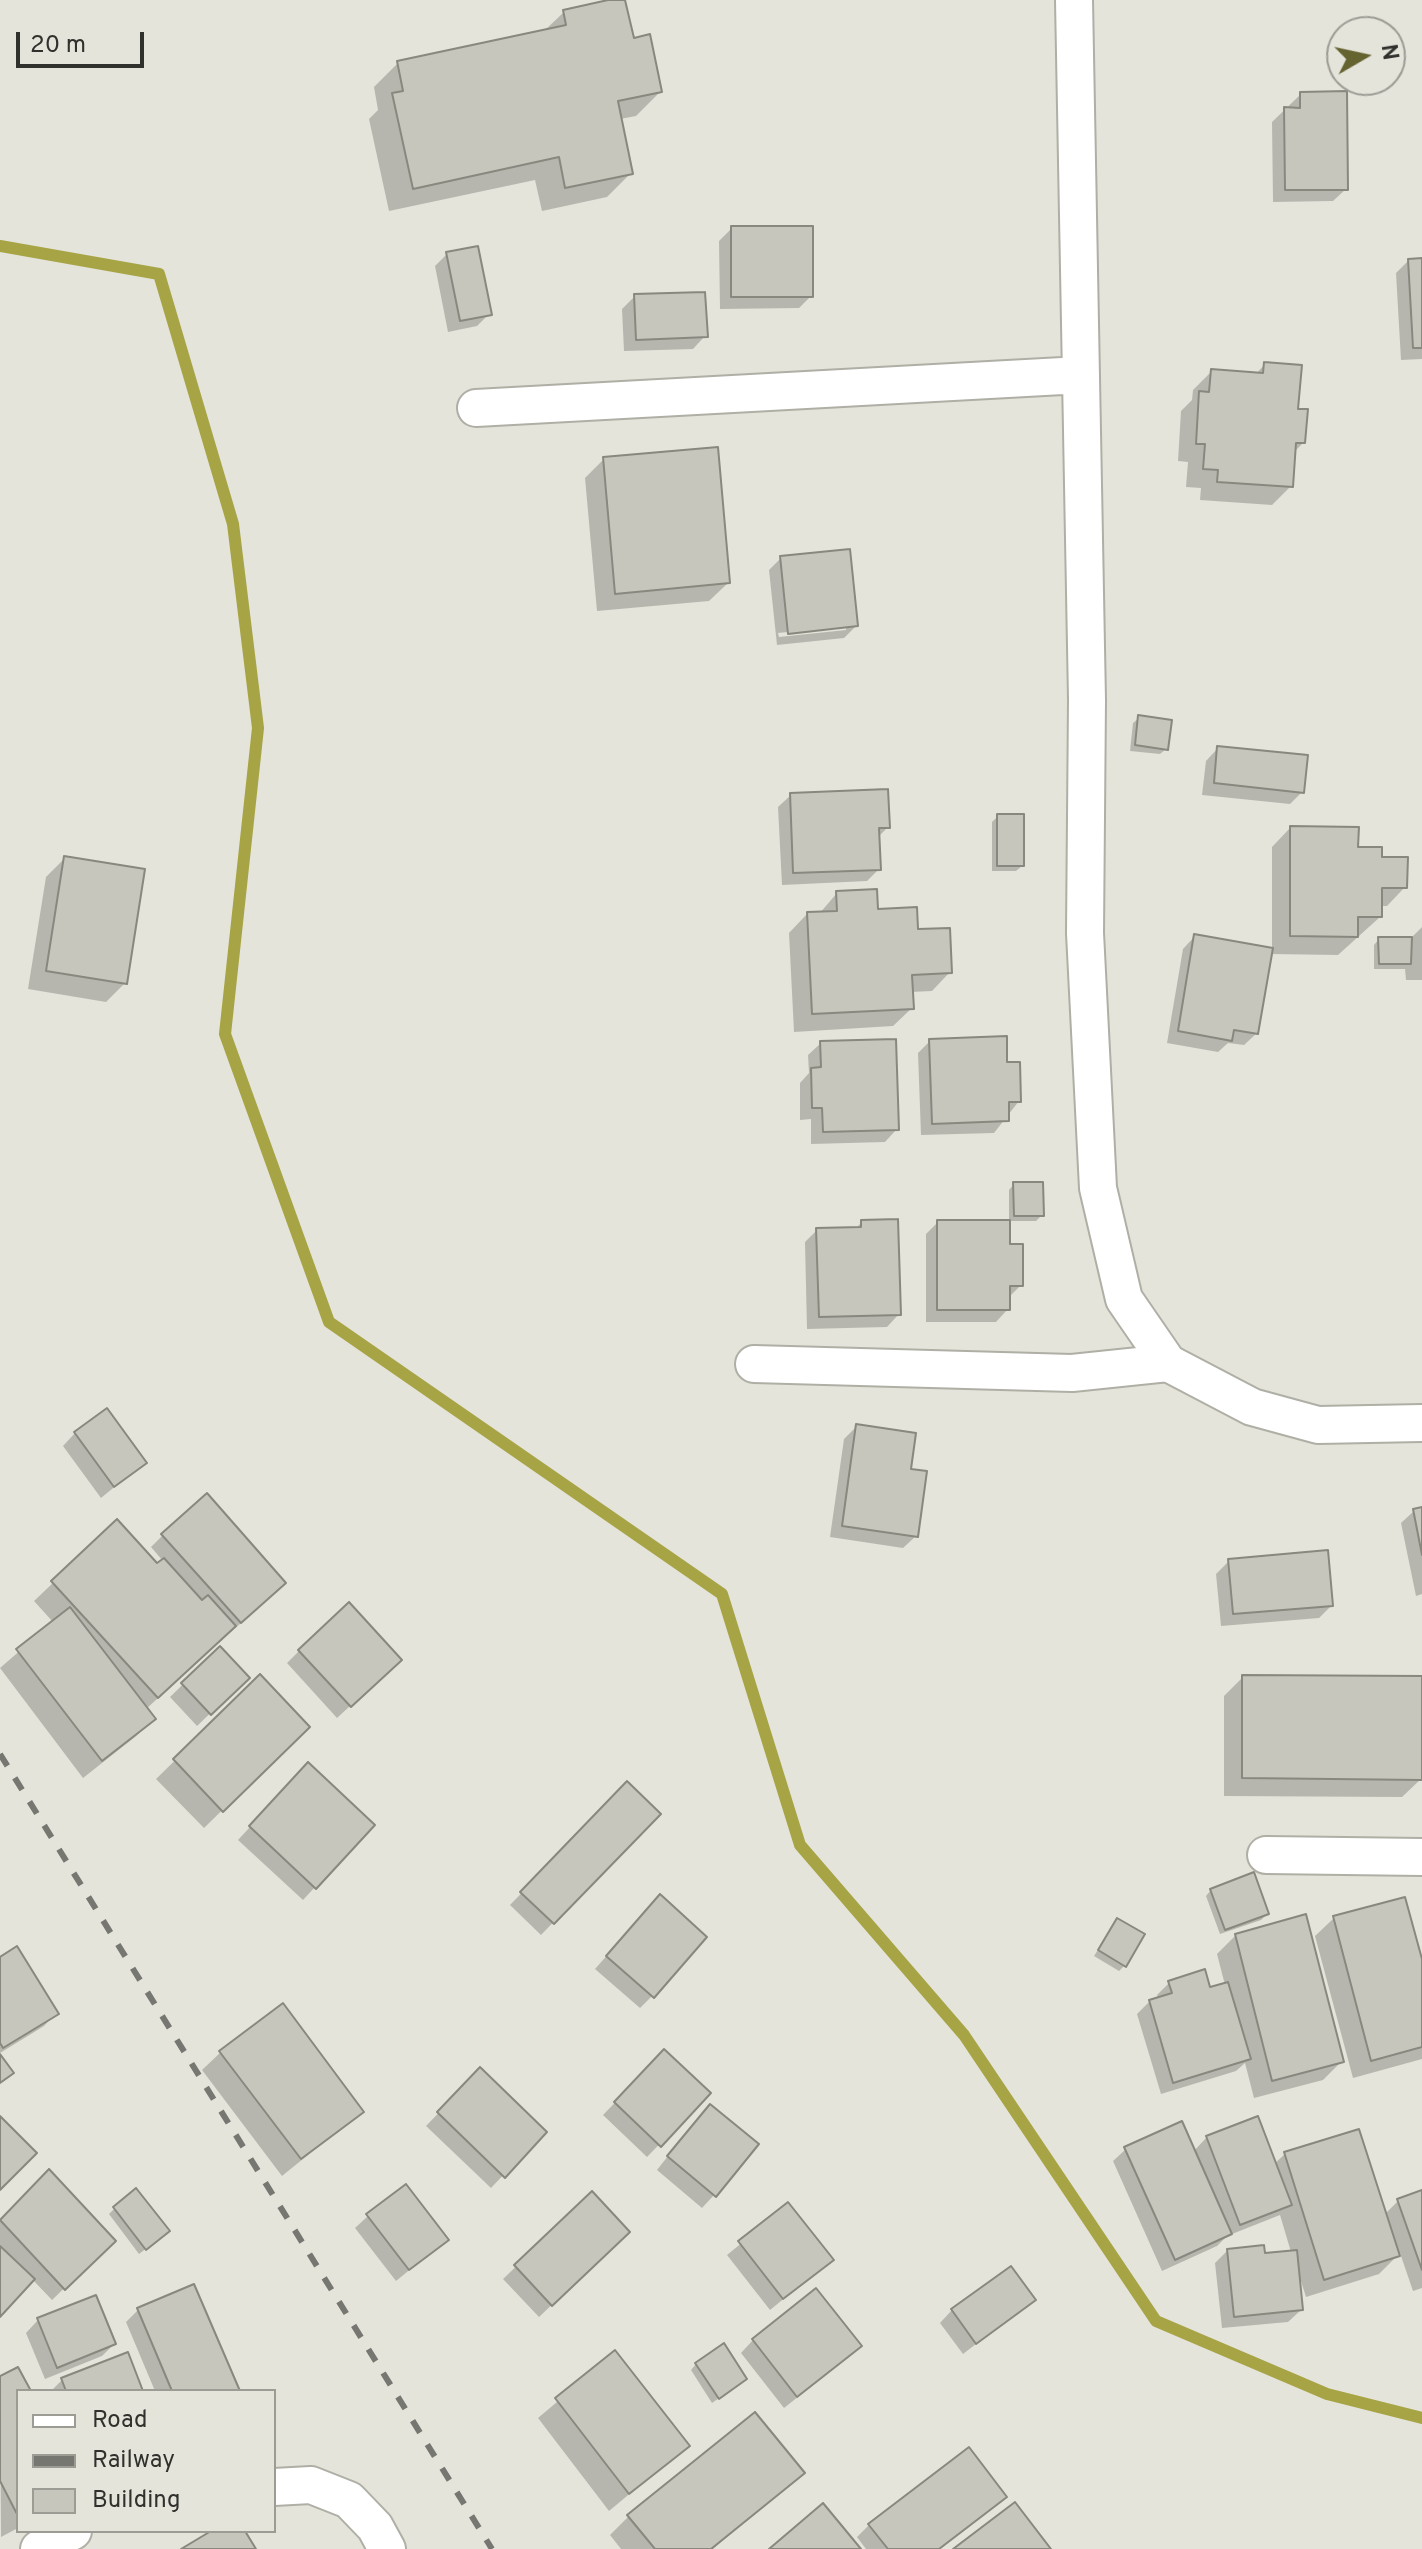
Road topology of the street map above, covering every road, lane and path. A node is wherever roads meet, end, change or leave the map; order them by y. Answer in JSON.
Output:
{"nodes":[{"id":1,"x":1074,"y":0,"type":"edge"},
{"id":2,"x":1081,"y":375,"type":"junction"},
{"id":3,"x":476,"y":408,"type":"dead end"},
{"id":4,"x":1168,"y":1363,"type":"junction"},
{"id":5,"x":754,"y":1364,"type":"dead end"},
{"id":6,"x":1422,"y":1423,"type":"edge"},
{"id":7,"x":1266,"y":1855,"type":"dead end"},
{"id":8,"x":1422,"y":1857,"type":"edge"},
{"id":9,"x":276,"y":2487,"type":"edge"},
{"id":10,"x":69,"y":2533,"type":"edge"},
{"id":11,"x":39,"y":2549,"type":"edge"},
{"id":12,"x":387,"y":2549,"type":"edge"}],
"edges":[{"from":1,"to":2,"type":"street"},
{"from":2,"to":3,"type":"street"},
{"from":2,"to":4,"type":"street"},
{"from":4,"to":5,"type":"street"},
{"from":4,"to":6,"type":"street"},
{"from":7,"to":8,"type":"street"},
{"from":9,"to":12,"type":"street"},
{"from":10,"to":11,"type":"street"}]}
